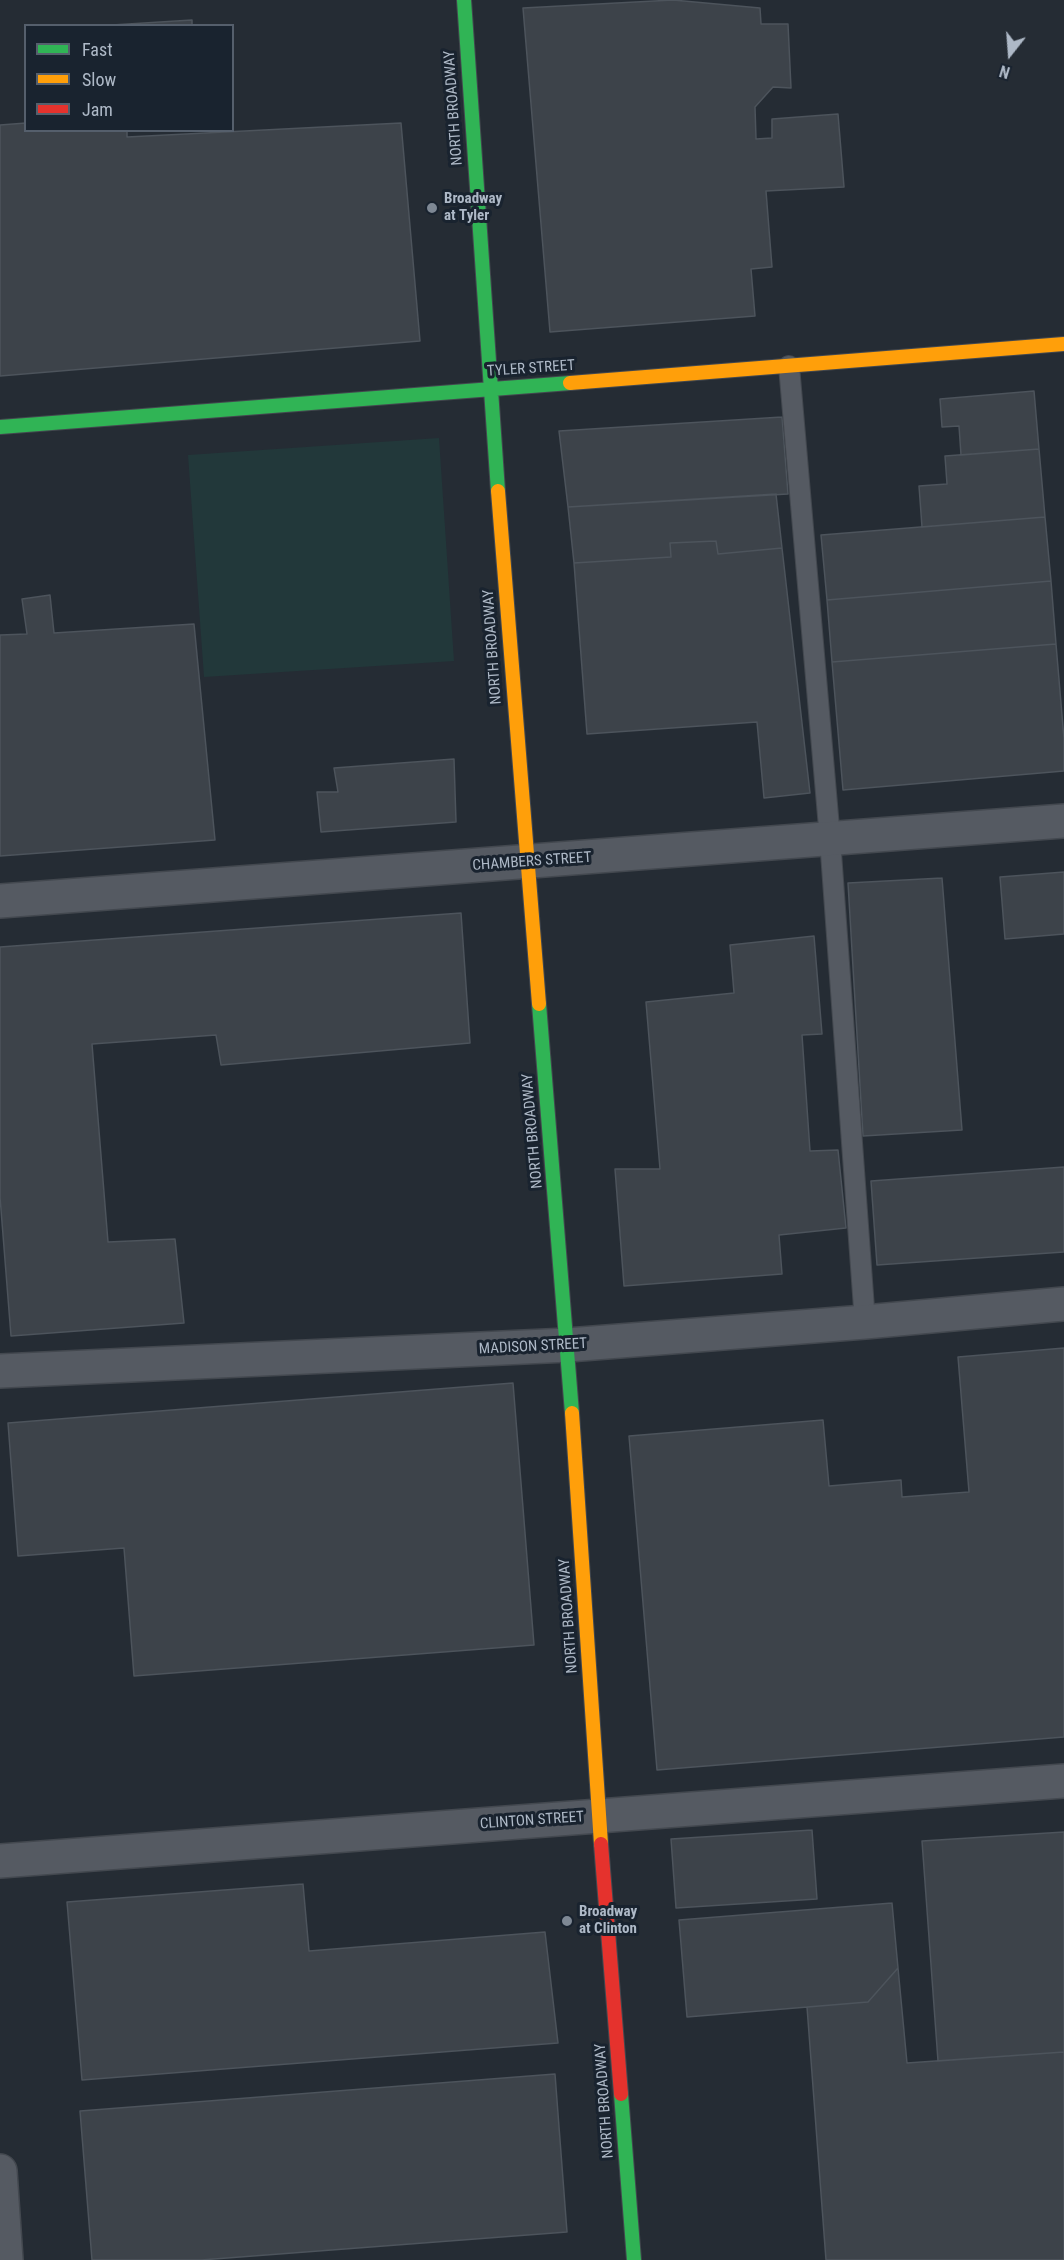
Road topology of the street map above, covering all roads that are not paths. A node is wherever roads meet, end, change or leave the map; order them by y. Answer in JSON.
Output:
{"nodes":[{"id":1,"x":464,"y":0,"type":"edge"},
{"id":2,"x":1064,"y":344,"type":"edge"},
{"id":3,"x":789,"y":366,"type":"junction"},
{"id":4,"x":490,"y":389,"type":"junction"},
{"id":5,"x":0,"y":427,"type":"edge"},
{"id":6,"x":1064,"y":821,"type":"edge"},
{"id":7,"x":830,"y":838,"type":"junction"},
{"id":8,"x":527,"y":862,"type":"junction"},
{"id":9,"x":0,"y":901,"type":"edge"},
{"id":10,"x":1064,"y":1304,"type":"edge"},
{"id":11,"x":865,"y":1322,"type":"junction"},
{"id":12,"x":568,"y":1345,"type":"junction"},
{"id":13,"x":0,"y":1371,"type":"edge"},
{"id":14,"x":1064,"y":1781,"type":"edge"},
{"id":15,"x":599,"y":1816,"type":"junction"},
{"id":16,"x":0,"y":1861,"type":"edge"},
{"id":17,"x":0,"y":2171,"type":"edge"},
{"id":18,"x":6,"y":2260,"type":"edge"},
{"id":19,"x":634,"y":2260,"type":"edge"}],
"edges":[{"from":1,"to":4,"type":"main road","name":"NORTH BROADWAY"},
{"from":2,"to":3,"type":"main road","name":"TYLER STREET"},
{"from":3,"to":4,"type":"main road","name":"TYLER STREET"},
{"from":3,"to":7,"type":"lane"},
{"from":4,"to":5,"type":"main road","name":"TYLER STREET"},
{"from":4,"to":8,"type":"main road","name":"NORTH BROADWAY"},
{"from":6,"to":7,"type":"street","name":"CHAMBERS STREET"},
{"from":7,"to":8,"type":"street","name":"CHAMBERS STREET"},
{"from":7,"to":11,"type":"lane"},
{"from":8,"to":9,"type":"street","name":"CHAMBERS STREET"},
{"from":8,"to":12,"type":"main road","name":"NORTH BROADWAY"},
{"from":10,"to":11,"type":"street","name":"MADISON STREET"},
{"from":11,"to":12,"type":"street","name":"MADISON STREET"},
{"from":12,"to":13,"type":"street","name":"MADISON STREET"},
{"from":12,"to":15,"type":"main road","name":"NORTH BROADWAY"},
{"from":14,"to":15,"type":"street","name":"CLINTON STREET"},
{"from":15,"to":16,"type":"street","name":"CLINTON STREET"},
{"from":15,"to":19,"type":"main road","name":"NORTH BROADWAY"},
{"from":17,"to":18,"type":"street"}]}
